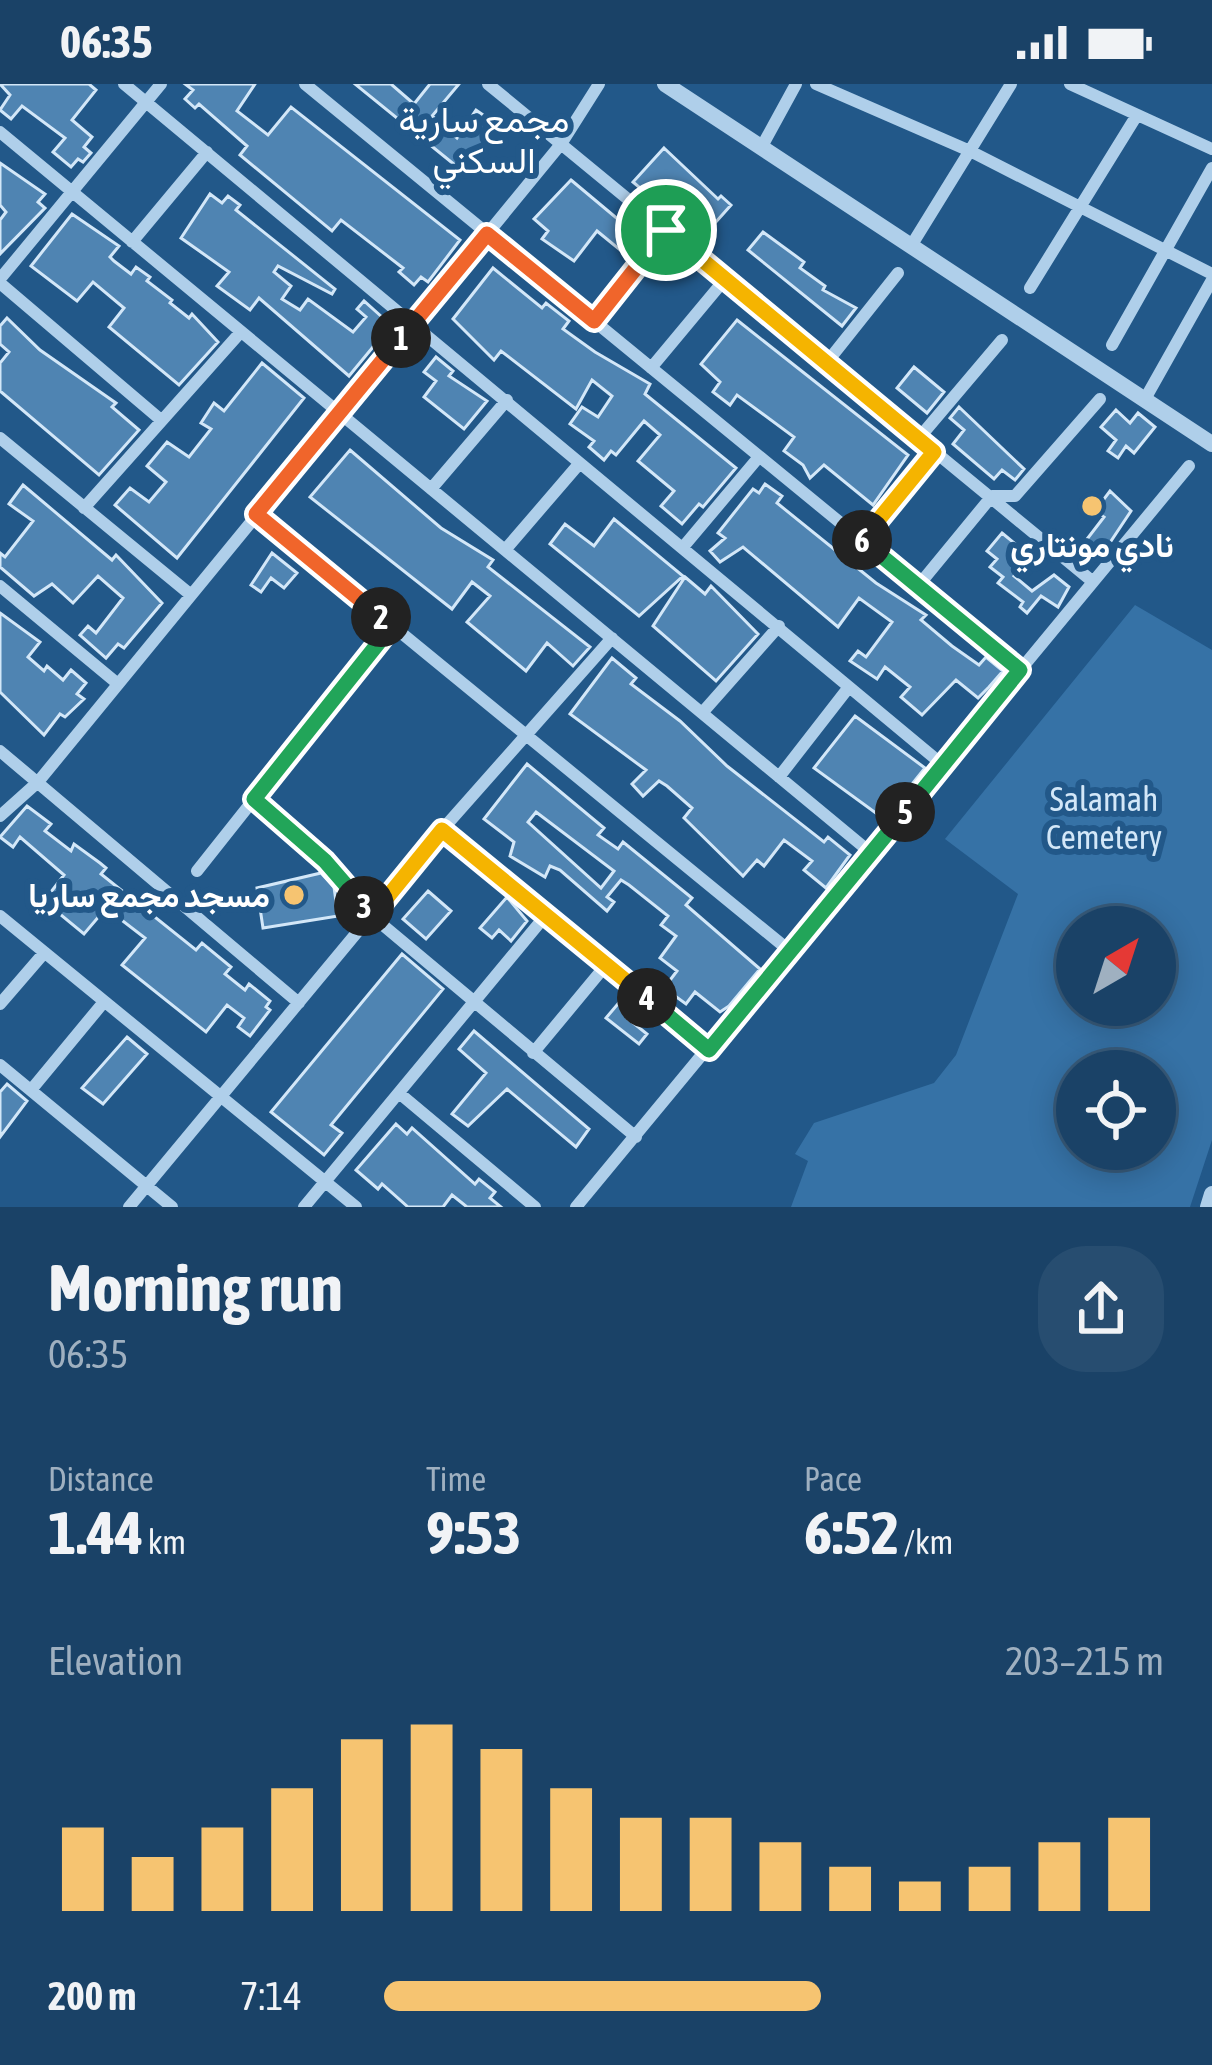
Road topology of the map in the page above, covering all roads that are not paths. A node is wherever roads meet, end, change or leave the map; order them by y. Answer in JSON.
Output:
{"nodes":[{"id":1,"x":124,"y":84,"type":"edge"},
{"id":2,"x":161,"y":84,"type":"edge"},
{"id":3,"x":305,"y":84,"type":"edge"},
{"id":4,"x":488,"y":84,"type":"edge"},
{"id":5,"x":599,"y":84,"type":"edge"},
{"id":6,"x":666,"y":84,"type":"edge"},
{"id":7,"x":796,"y":84,"type":"edge"},
{"id":8,"x":816,"y":84,"type":"edge"},
{"id":9,"x":1011,"y":84,"type":"edge"},
{"id":10,"x":1070,"y":84,"type":"edge"},
{"id":11,"x":146,"y":103,"type":"junction"},
{"id":12,"x":1137,"y":115,"type":"junction"},
{"id":13,"x":0,"y":132,"type":"edge"},
{"id":14,"x":561,"y":144,"type":"junction"},
{"id":15,"x":761,"y":148,"type":"junction"},
{"id":16,"x":1212,"y":149,"type":"edge"},
{"id":17,"x":970,"y":151,"type":"junction"},
{"id":18,"x":207,"y":152,"type":"junction"},
{"id":19,"x":1212,"y":168,"type":"edge"},
{"id":20,"x":70,"y":194,"type":"junction"},
{"id":21,"x":1083,"y":205,"type":"junction"},
{"id":22,"x":666,"y":230,"type":"junction"},
{"id":23,"x":487,"y":234,"type":"junction"},
{"id":24,"x":132,"y":242,"type":"junction"},
{"id":25,"x":911,"y":246,"type":"junction"},
{"id":26,"x":1166,"y":249,"type":"junction"},
{"id":27,"x":898,"y":273,"type":"dead end"},
{"id":28,"x":1212,"y":277,"type":"edge"},
{"id":29,"x":726,"y":278,"type":"junction"},
{"id":30,"x":0,"y":281,"type":"edge"},
{"id":31,"x":1030,"y":288,"type":"dead end"},
{"id":32,"x":415,"y":321,"type":"junction"},
{"id":33,"x":594,"y":321,"type":"junction"},
{"id":34,"x":239,"y":334,"type":"junction"},
{"id":35,"x":1002,"y":340,"type":"dead end"},
{"id":36,"x":1112,"y":345,"type":"dead end"},
{"id":37,"x":828,"y":361,"type":"junction"},
{"id":38,"x":651,"y":368,"type":"junction"},
{"id":39,"x":1100,"y":399,"type":"dead end"},
{"id":40,"x":1145,"y":399,"type":"junction"},
{"id":41,"x":507,"y":400,"type":"junction"},
{"id":42,"x":340,"y":413,"type":"junction"},
{"id":43,"x":161,"y":420,"type":"junction"},
{"id":44,"x":0,"y":438,"type":"edge"},
{"id":45,"x":919,"y":438,"type":"junction"},
{"id":46,"x":1212,"y":444,"type":"edge"},
{"id":47,"x":934,"y":452,"type":"junction"},
{"id":48,"x":758,"y":458,"type":"junction"},
{"id":49,"x":579,"y":464,"type":"junction"},
{"id":50,"x":1189,"y":466,"type":"dead end"},
{"id":51,"x":431,"y":489,"type":"junction"},
{"id":52,"x":992,"y":496,"type":"junction"},
{"id":53,"x":84,"y":508,"type":"junction"},
{"id":54,"x":256,"y":514,"type":"junction"},
{"id":55,"x":861,"y":542,"type":"junction"},
{"id":56,"x":684,"y":546,"type":"junction"},
{"id":57,"x":505,"y":550,"type":"junction"},
{"id":58,"x":1093,"y":581,"type":"junction"},
{"id":59,"x":0,"y":586,"type":"edge"},
{"id":60,"x":918,"y":586,"type":"junction"},
{"id":61,"x":191,"y":595,"type":"junction"},
{"id":62,"x":392,"y":626,"type":"junction"},
{"id":63,"x":779,"y":626,"type":"junction"},
{"id":64,"x":612,"y":638,"type":"junction"},
{"id":65,"x":1020,"y":670,"type":"junction"},
{"id":66,"x":118,"y":684,"type":"junction"},
{"id":67,"x":849,"y":687,"type":"junction"},
{"id":68,"x":702,"y":713,"type":"junction"},
{"id":69,"x":524,"y":733,"type":"junction"},
{"id":70,"x":0,"y":751,"type":"edge"},
{"id":71,"x":943,"y":765,"type":"junction"},
{"id":72,"x":779,"y":777,"type":"junction"},
{"id":73,"x":38,"y":782,"type":"junction"},
{"id":74,"x":254,"y":799,"type":"junction"},
{"id":75,"x":0,"y":816,"type":"edge"},
{"id":76,"x":442,"y":830,"type":"junction"},
{"id":77,"x":872,"y":853,"type":"junction"},
{"id":78,"x":197,"y":871,"type":"dead end"},
{"id":79,"x":546,"y":915,"type":"junction"},
{"id":80,"x":0,"y":916,"type":"edge"},
{"id":81,"x":372,"y":916,"type":"junction"},
{"id":82,"x":791,"y":952,"type":"junction"},
{"id":83,"x":44,"y":953,"type":"junction"},
{"id":84,"x":606,"y":964,"type":"junction"},
{"id":85,"x":103,"y":1003,"type":"junction"},
{"id":86,"x":299,"y":1003,"type":"junction"},
{"id":87,"x":0,"y":1004,"type":"edge"},
{"id":88,"x":473,"y":1004,"type":"junction"},
{"id":89,"x":709,"y":1050,"type":"junction"},
{"id":90,"x":533,"y":1053,"type":"junction"},
{"id":91,"x":0,"y":1065,"type":"edge"},
{"id":92,"x":31,"y":1090,"type":"junction"},
{"id":93,"x":399,"y":1094,"type":"junction"},
{"id":94,"x":219,"y":1100,"type":"junction"},
{"id":95,"x":636,"y":1137,"type":"junction"},
{"id":96,"x":324,"y":1183,"type":"junction"},
{"id":97,"x":146,"y":1186,"type":"junction"},
{"id":98,"x":1212,"y":1194,"type":"edge"},
{"id":99,"x":129,"y":1207,"type":"edge"},
{"id":100,"x":172,"y":1207,"type":"edge"},
{"id":101,"x":304,"y":1207,"type":"edge"},
{"id":102,"x":356,"y":1207,"type":"edge"},
{"id":103,"x":535,"y":1207,"type":"edge"},
{"id":104,"x":575,"y":1207,"type":"edge"},
{"id":105,"x":1208,"y":1207,"type":"edge"}],
"edges":[{"from":1,"to":11,"type":"street"},
{"from":2,"to":11,"type":"street"},
{"from":3,"to":23,"type":"street"},
{"from":4,"to":14,"type":"street"},
{"from":5,"to":14,"type":"street"},
{"from":6,"to":15,"type":"street"},
{"from":7,"to":15,"type":"street"},
{"from":8,"to":17,"type":"street"},
{"from":9,"to":17,"type":"street"},
{"from":10,"to":12,"type":"street"},
{"from":11,"to":18,"type":"street"},
{"from":11,"to":20,"type":"street"},
{"from":12,"to":16,"type":"street"},
{"from":12,"to":21,"type":"street"},
{"from":13,"to":20,"type":"street"},
{"from":14,"to":22,"type":"street"},
{"from":14,"to":23,"type":"street"},
{"from":15,"to":25,"type":"street"},
{"from":17,"to":21,"type":"street"},
{"from":17,"to":25,"type":"street"},
{"from":18,"to":24,"type":"street"},
{"from":18,"to":32,"type":"street"},
{"from":19,"to":26,"type":"street"},
{"from":20,"to":24,"type":"street"},
{"from":20,"to":30,"type":"street"},
{"from":21,"to":26,"type":"street"},
{"from":21,"to":31,"type":"street"},
{"from":22,"to":29,"type":"street"},
{"from":22,"to":33,"type":"street"},
{"from":23,"to":32,"type":"street"},
{"from":23,"to":33,"type":"street"},
{"from":24,"to":34,"type":"street"},
{"from":25,"to":40,"type":"street"},
{"from":26,"to":28,"type":"street"},
{"from":26,"to":36,"type":"street"},
{"from":27,"to":37,"type":"street"},
{"from":28,"to":40,"type":"street"},
{"from":29,"to":37,"type":"street"},
{"from":29,"to":38,"type":"street"},
{"from":30,"to":43,"type":"street"},
{"from":32,"to":41,"type":"street"},
{"from":32,"to":42,"type":"street"},
{"from":33,"to":38,"type":"street"},
{"from":34,"to":42,"type":"street"},
{"from":34,"to":43,"type":"street"},
{"from":35,"to":45,"type":"street"},
{"from":37,"to":45,"type":"street"},
{"from":38,"to":48,"type":"street"},
{"from":39,"to":52,"type":"street"},
{"from":40,"to":46,"type":"street"},
{"from":41,"to":49,"type":"street"},
{"from":41,"to":51,"type":"street"},
{"from":42,"to":51,"type":"street"},
{"from":42,"to":54,"type":"street"},
{"from":43,"to":53,"type":"street"},
{"from":44,"to":53,"type":"street"},
{"from":45,"to":47,"type":"street"},
{"from":47,"to":52,"type":"street"},
{"from":47,"to":55,"type":"street"},
{"from":48,"to":55,"type":"street"},
{"from":48,"to":56,"type":"street"},
{"from":49,"to":56,"type":"street"},
{"from":49,"to":57,"type":"street"},
{"from":50,"to":58,"type":"street"},
{"from":51,"to":57,"type":"street"},
{"from":52,"to":58,"type":"street"},
{"from":52,"to":60,"type":"street"},
{"from":53,"to":61,"type":"street"},
{"from":54,"to":61,"type":"street"},
{"from":54,"to":62,"type":"street"},
{"from":55,"to":60,"type":"street"},
{"from":56,"to":63,"type":"street"},
{"from":57,"to":64,"type":"street"},
{"from":58,"to":65,"type":"street"},
{"from":59,"to":66,"type":"street"},
{"from":60,"to":65,"type":"street"},
{"from":61,"to":66,"type":"street"},
{"from":62,"to":69,"type":"street"},
{"from":62,"to":74,"type":"street"},
{"from":63,"to":67,"type":"street"},
{"from":63,"to":68,"type":"street"},
{"from":64,"to":68,"type":"street"},
{"from":64,"to":69,"type":"street"},
{"from":65,"to":71,"type":"street"},
{"from":66,"to":73,"type":"street"},
{"from":67,"to":71,"type":"street"},
{"from":67,"to":72,"type":"street"},
{"from":68,"to":72,"type":"street"},
{"from":69,"to":76,"type":"street"},
{"from":69,"to":82,"type":"street"},
{"from":70,"to":73,"type":"street"},
{"from":71,"to":77,"type":"street"},
{"from":72,"to":77,"type":"street"},
{"from":73,"to":75,"type":"street"},
{"from":73,"to":86,"type":"street"},
{"from":74,"to":78,"type":"street"},
{"from":74,"to":81,"type":"street"},
{"from":76,"to":79,"type":"street"},
{"from":76,"to":81,"type":"street"},
{"from":77,"to":82,"type":"street"},
{"from":79,"to":84,"type":"street"},
{"from":79,"to":88,"type":"street"},
{"from":80,"to":83,"type":"street"},
{"from":81,"to":86,"type":"street"},
{"from":81,"to":88,"type":"street"},
{"from":82,"to":89,"type":"street"},
{"from":83,"to":85,"type":"street"},
{"from":83,"to":87,"type":"street"},
{"from":84,"to":89,"type":"street"},
{"from":84,"to":90,"type":"street"},
{"from":85,"to":92,"type":"street"},
{"from":85,"to":94,"type":"street"},
{"from":86,"to":94,"type":"street"},
{"from":88,"to":90,"type":"street"},
{"from":88,"to":93,"type":"street"},
{"from":89,"to":95,"type":"street"},
{"from":90,"to":95,"type":"street"},
{"from":91,"to":92,"type":"street"},
{"from":92,"to":97,"type":"street"},
{"from":93,"to":96,"type":"street"},
{"from":93,"to":103,"type":"street"},
{"from":94,"to":96,"type":"street"},
{"from":94,"to":97,"type":"street"},
{"from":95,"to":104,"type":"street"},
{"from":96,"to":101,"type":"street"},
{"from":96,"to":102,"type":"street"},
{"from":97,"to":99,"type":"street"},
{"from":97,"to":100,"type":"street"},
{"from":98,"to":105,"type":"street"}]}
